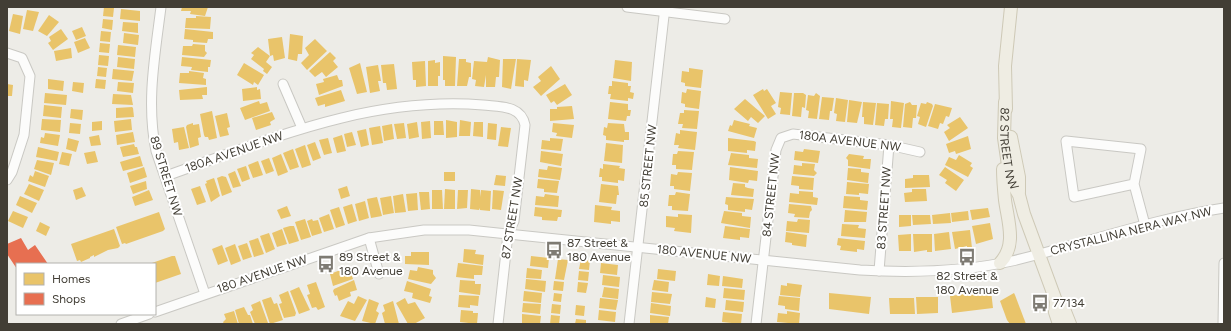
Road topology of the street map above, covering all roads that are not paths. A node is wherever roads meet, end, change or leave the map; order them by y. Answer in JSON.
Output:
{"nodes":[{"id":1,"x":161,"y":7,"type":"edge"},
{"id":2,"x":627,"y":7,"type":"edge"},
{"id":3,"x":1011,"y":7,"type":"edge"},
{"id":4,"x":665,"y":9,"type":"edge"},
{"id":5,"x":724,"y":18,"type":"dead end"},
{"id":6,"x":7,"y":53,"type":"edge"},
{"id":7,"x":283,"y":84,"type":"dead end"},
{"id":8,"x":1005,"y":102,"type":"junction"},
{"id":9,"x":520,"y":113,"type":"joint"},
{"id":10,"x":302,"y":128,"type":"junction"},
{"id":11,"x":781,"y":138,"type":"joint"},
{"id":12,"x":1004,"y":138,"type":"junction"},
{"id":13,"x":889,"y":145,"type":"junction"},
{"id":14,"x":920,"y":152,"type":"dead end"},
{"id":15,"x":166,"y":176,"type":"junction"},
{"id":16,"x":7,"y":180,"type":"edge"},
{"id":17,"x":1134,"y":184,"type":"junction"},
{"id":18,"x":1018,"y":195,"type":"junction"},
{"id":19,"x":1224,"y":208,"type":"edge"},
{"id":20,"x":1145,"y":225,"type":"junction"},
{"id":21,"x":508,"y":234,"type":"junction"},
{"id":22,"x":370,"y":238,"type":"junction"},
{"id":23,"x":638,"y":247,"type":"junction"},
{"id":24,"x":1038,"y":254,"type":"junction"},
{"id":25,"x":764,"y":260,"type":"junction"},
{"id":26,"x":1000,"y":263,"type":"junction"},
{"id":27,"x":1224,"y":263,"type":"edge"},
{"id":28,"x":879,"y":271,"type":"junction"},
{"id":29,"x":379,"y":274,"type":"dead end"},
{"id":30,"x":205,"y":294,"type":"junction"},
{"id":31,"x":1056,"y":301,"type":"junction"},
{"id":32,"x":156,"y":312,"type":"edge"},
{"id":33,"x":147,"y":315,"type":"edge"},
{"id":34,"x":123,"y":323,"type":"edge"},
{"id":35,"x":498,"y":324,"type":"edge"},
{"id":36,"x":629,"y":324,"type":"edge"},
{"id":37,"x":756,"y":324,"type":"edge"},
{"id":38,"x":1059,"y":324,"type":"edge"},
{"id":39,"x":1070,"y":324,"type":"edge"},
{"id":40,"x":1223,"y":324,"type":"edge"}],
"edges":[{"from":1,"to":15,"type":"street","name":"89 STREET NW"},
{"from":2,"to":4,"type":"street"},
{"from":3,"to":8,"type":"main road","name":"82 STREET NW"},
{"from":4,"to":5,"type":"street"},
{"from":4,"to":23,"type":"street","name":"85 STREET NW"},
{"from":6,"to":16,"type":"street"},
{"from":7,"to":10,"type":"street"},
{"from":8,"to":12,"type":"main road","name":"82 STREET NW"},
{"from":8,"to":18,"type":"main road","name":"82 STREET NW"},
{"from":9,"to":10,"type":"street","name":"180A AVENUE NW"},
{"from":9,"to":21,"type":"street","name":"87 STREET NW"},
{"from":10,"to":15,"type":"street","name":"180A AVENUE NW"},
{"from":11,"to":13,"type":"street","name":"180A AVENUE NW"},
{"from":11,"to":25,"type":"street","name":"84 STREET NW"},
{"from":12,"to":18,"type":"main road","name":"82 STREET NW"},
{"from":12,"to":26,"type":"main road"},
{"from":13,"to":14,"type":"street","name":"180A AVENUE NW"},
{"from":13,"to":28,"type":"street","name":"83 STREET NW"},
{"from":15,"to":30,"type":"street","name":"89 STREET NW"},
{"from":17,"to":17,"type":"street"},
{"from":17,"to":20,"type":"street"},
{"from":18,"to":24,"type":"main road","name":"82 STREET NW"},
{"from":19,"to":20,"type":"street","name":"CRYSTALLINA NERA WAY NW"},
{"from":20,"to":24,"type":"street","name":"CRYSTALLINA NERA WAY NW"},
{"from":21,"to":22,"type":"street","name":"180 AVENUE NW"},
{"from":21,"to":23,"type":"street","name":"180 AVENUE NW"},
{"from":21,"to":35,"type":"street","name":"87 STREET NW"},
{"from":22,"to":29,"type":"street"},
{"from":22,"to":30,"type":"street","name":"180 AVENUE NW"},
{"from":23,"to":25,"type":"street","name":"180 AVENUE NW"},
{"from":23,"to":36,"type":"street","name":"85 STREET NW"},
{"from":24,"to":26,"type":"street","name":"180 AVENUE NW"},
{"from":24,"to":31,"type":"main road","name":"82 STREET NW"},
{"from":25,"to":28,"type":"street","name":"180 AVENUE NW"},
{"from":25,"to":37,"type":"street","name":"84 STREET NW"},
{"from":26,"to":28,"type":"street","name":"180 AVENUE NW"},
{"from":27,"to":40,"type":"street"},
{"from":30,"to":32,"type":"street","name":"180 AVENUE NW"},
{"from":31,"to":38,"type":"main road","name":"82 STREET NW"},
{"from":31,"to":39,"type":"main road","name":"82 STREET NW"},
{"from":33,"to":34,"type":"street"}]}
